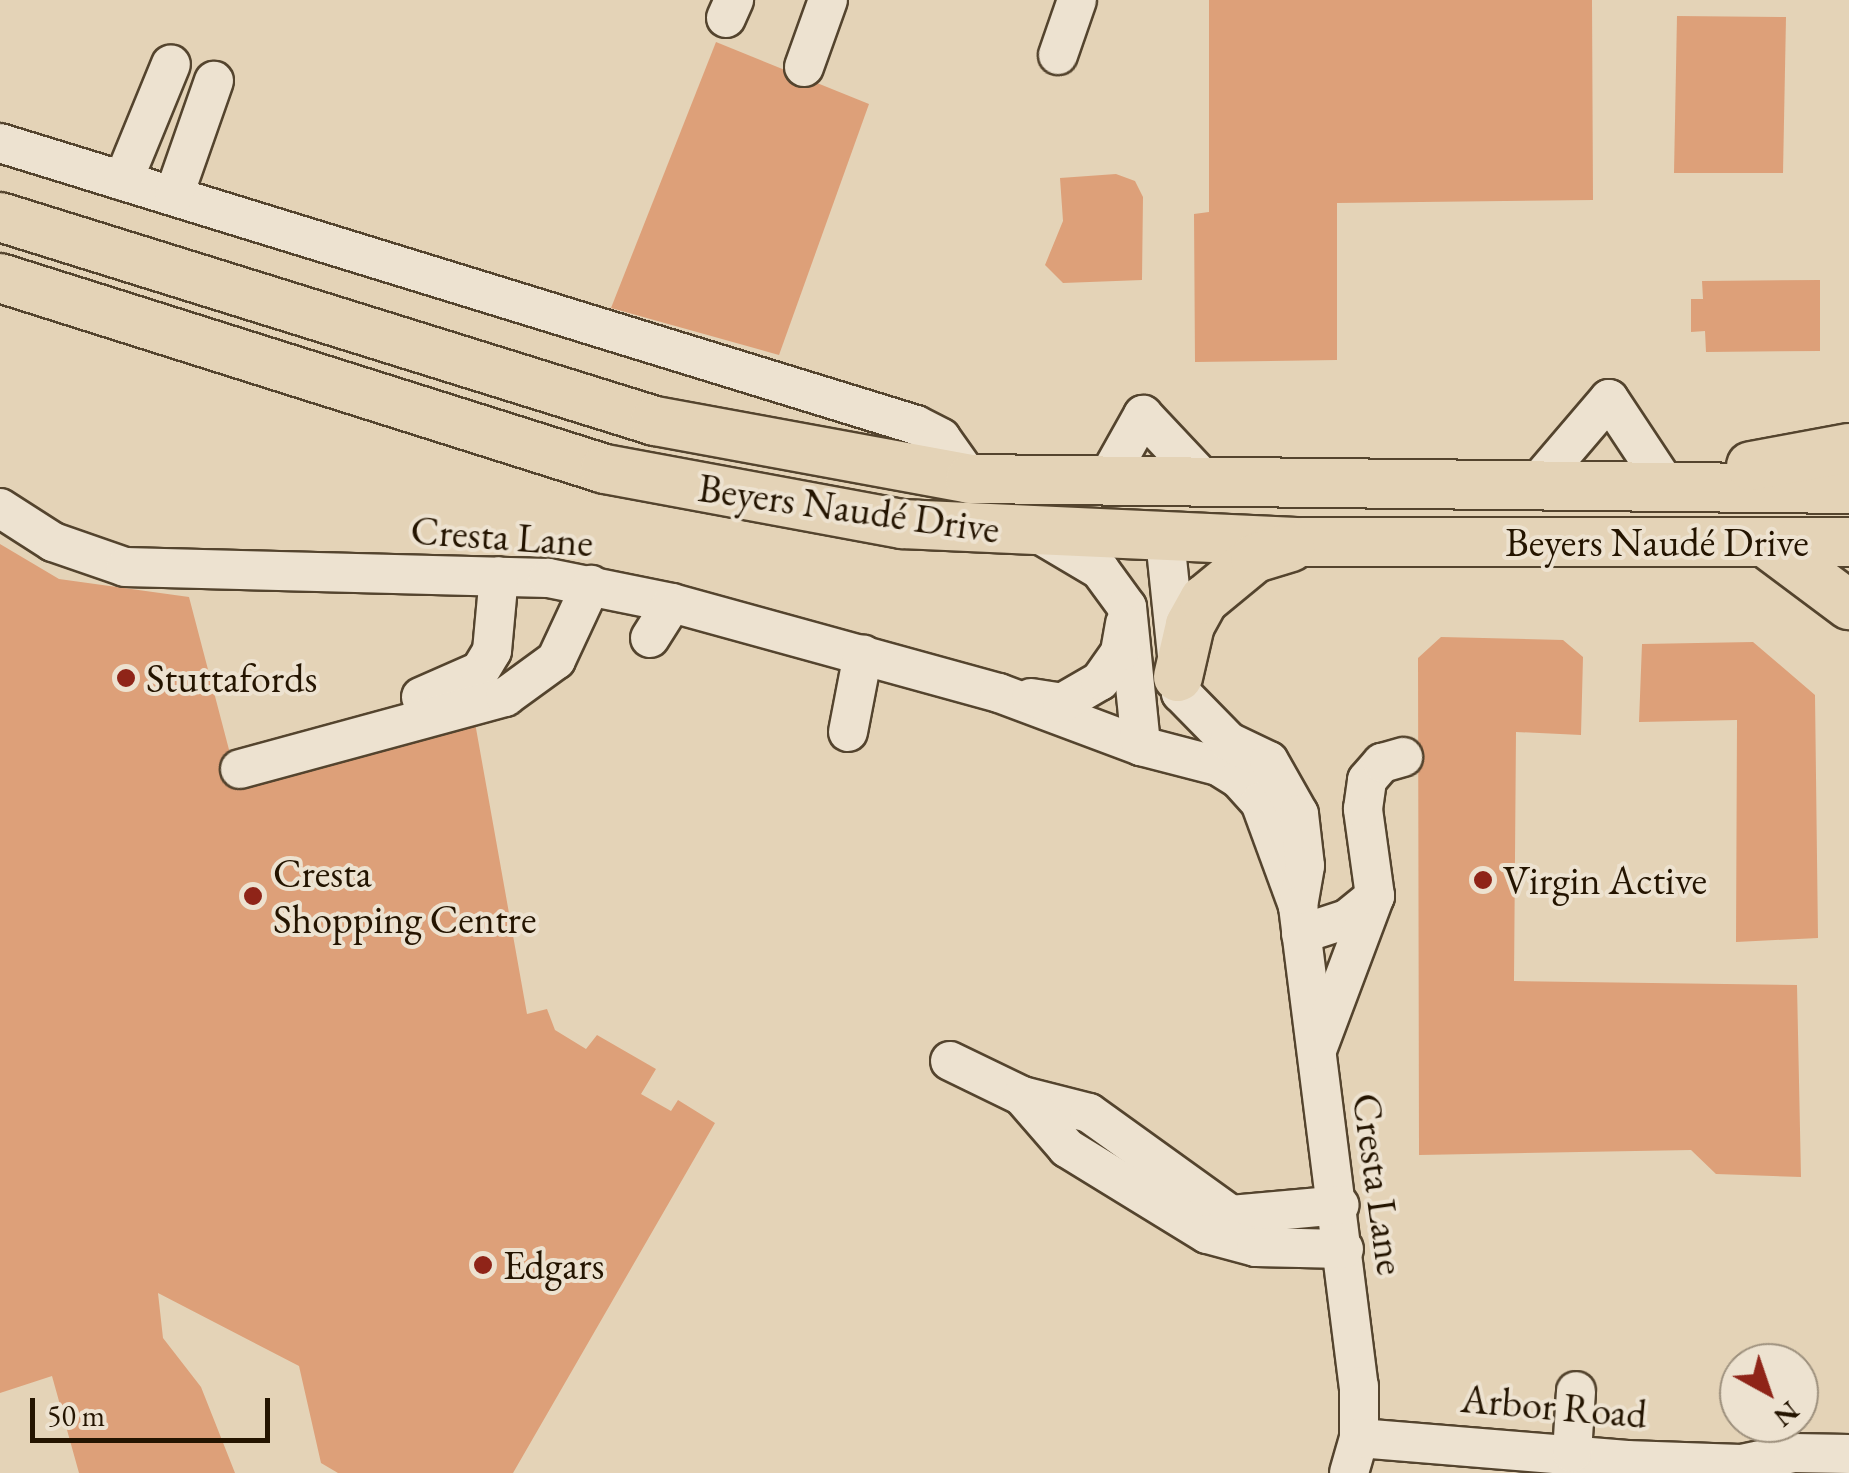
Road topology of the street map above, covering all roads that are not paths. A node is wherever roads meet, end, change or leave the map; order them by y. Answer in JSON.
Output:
{"nodes":[{"id":1,"x":828,"y":0,"type":"edge"},
{"id":2,"x":1077,"y":0,"type":"edge"},
{"id":3,"x":1058,"y":55,"type":"dead end"},
{"id":4,"x":171,"y":64,"type":"dead end"},
{"id":5,"x":804,"y":67,"type":"dead end"},
{"id":6,"x":214,"y":80,"type":"dead end"},
{"id":7,"x":0,"y":143,"type":"edge"},
{"id":8,"x":123,"y":181,"type":"junction"},
{"id":9,"x":174,"y":195,"type":"junction"},
{"id":10,"x":0,"y":217,"type":"edge"},
{"id":11,"x":0,"y":278,"type":"edge"},
{"id":12,"x":1849,"y":448,"type":"edge"},
{"id":13,"x":970,"y":480,"type":"junction"},
{"id":14,"x":1106,"y":481,"type":"junction"},
{"id":15,"x":1206,"y":482,"type":"junction"},
{"id":16,"x":1533,"y":488,"type":"junction"},
{"id":17,"x":1849,"y":489,"type":"edge"},
{"id":18,"x":1679,"y":491,"type":"junction"},
{"id":19,"x":0,"y":508,"type":"edge"},
{"id":20,"x":1038,"y":534,"type":"junction"},
{"id":21,"x":1165,"y":539,"type":"junction"},
{"id":22,"x":1302,"y":542,"type":"junction"},
{"id":23,"x":1849,"y":542,"type":"edge"},
{"id":24,"x":1766,"y":543,"type":"junction"},
{"id":25,"x":499,"y":576,"type":"junction"},
{"id":26,"x":591,"y":585,"type":"junction"},
{"id":27,"x":672,"y":602,"type":"junction"},
{"id":28,"x":1849,"y":605,"type":"edge"},
{"id":29,"x":1126,"y":607,"type":"junction"},
{"id":30,"x":650,"y":638,"type":"dead end"},
{"id":31,"x":863,"y":654,"type":"junction"},
{"id":32,"x":1178,"y":677,"type":"junction"},
{"id":33,"x":999,"y":693,"type":"junction"},
{"id":34,"x":1062,"y":703,"type":"junction"},
{"id":35,"x":848,"y":732,"type":"dead end"},
{"id":36,"x":1142,"y":732,"type":"junction"},
{"id":37,"x":1229,"y":742,"type":"junction"},
{"id":38,"x":1403,"y":757,"type":"dead end"},
{"id":39,"x":1375,"y":896,"type":"junction"},
{"id":40,"x":1300,"y":920,"type":"junction"},
{"id":41,"x":1315,"y":1054,"type":"junction"},
{"id":42,"x":950,"y":1061,"type":"dead end"},
{"id":43,"x":1034,"y":1111,"type":"junction"},
{"id":44,"x":1340,"y":1205,"type":"junction"},
{"id":45,"x":1344,"y":1249,"type":"junction"},
{"id":46,"x":1576,"y":1390,"type":"dead end"},
{"id":47,"x":1572,"y":1453,"type":"junction"},
{"id":48,"x":1849,"y":1454,"type":"edge"},
{"id":49,"x":1354,"y":1455,"type":"edge"},
{"id":50,"x":1752,"y":1468,"type":"edge"}],
"edges":[{"from":1,"to":5,"type":"street"},
{"from":2,"to":3,"type":"street"},
{"from":4,"to":8,"type":"street"},
{"from":6,"to":9,"type":"street"},
{"from":7,"to":8,"type":"street","name":"Beyers Naudé Drive"},
{"from":8,"to":9,"type":"street","name":"Beyers Naudé Drive"},
{"from":9,"to":13,"type":"street","name":"Beyers Naudé Drive"},
{"from":10,"to":13,"type":"main road","name":"Beyers Naudé Drive"},
{"from":11,"to":20,"type":"main road","name":"Beyers Naudé Drive"},
{"from":12,"to":18,"type":"main road"},
{"from":13,"to":14,"type":"main road","name":"Beyers Naudé Drive"},
{"from":13,"to":21,"type":"main road"},
{"from":14,"to":15,"type":"main road","name":"Beyers Naudé Drive"},
{"from":14,"to":15,"type":"street"},
{"from":15,"to":16,"type":"main road","name":"Beyers Naudé Drive"},
{"from":16,"to":18,"type":"main road","name":"Beyers Naudé Drive"},
{"from":16,"to":18,"type":"street"},
{"from":17,"to":18,"type":"main road","name":"Beyers Naudé Drive"},
{"from":19,"to":25,"type":"street","name":"Cresta Lane"},
{"from":20,"to":21,"type":"main road","name":"Beyers Naudé Drive"},
{"from":20,"to":29,"type":"street"},
{"from":21,"to":22,"type":"main road","name":"Beyers Naudé Drive"},
{"from":21,"to":32,"type":"street","name":"Cresta Lane"},
{"from":22,"to":24,"type":"main road","name":"Beyers Naudé Drive"},
{"from":22,"to":32,"type":"main road"},
{"from":23,"to":24,"type":"main road","name":"Beyers Naudé Drive"},
{"from":24,"to":28,"type":"main road"},
{"from":25,"to":26,"type":"street","name":"Cresta Lane"},
{"from":25,"to":26,"type":"street"},
{"from":26,"to":27,"type":"street","name":"Cresta Lane"},
{"from":27,"to":30,"type":"street"},
{"from":27,"to":31,"type":"street","name":"Cresta Lane"},
{"from":29,"to":34,"type":"street"},
{"from":29,"to":36,"type":"street"},
{"from":31,"to":33,"type":"street","name":"Cresta Lane"},
{"from":31,"to":35,"type":"street"},
{"from":32,"to":37,"type":"street","name":"Cresta Lane"},
{"from":33,"to":34,"type":"street","name":"Cresta Lane"},
{"from":33,"to":36,"type":"street","name":"Cresta Lane"},
{"from":34,"to":36,"type":"street","name":"Cresta Lane"},
{"from":36,"to":37,"type":"street","name":"Cresta Lane"},
{"from":36,"to":40,"type":"street","name":"Cresta Lane"},
{"from":37,"to":40,"type":"street","name":"Cresta Lane"},
{"from":38,"to":39,"type":"street"},
{"from":39,"to":40,"type":"street"},
{"from":39,"to":41,"type":"street"},
{"from":40,"to":41,"type":"street","name":"Cresta Lane"},
{"from":41,"to":44,"type":"street","name":"Cresta Lane"},
{"from":42,"to":43,"type":"street"},
{"from":43,"to":44,"type":"street"},
{"from":43,"to":45,"type":"street"},
{"from":44,"to":45,"type":"street","name":"Cresta Lane"},
{"from":45,"to":49,"type":"street","name":"Cresta Lane"},
{"from":46,"to":47,"type":"street"},
{"from":47,"to":49,"type":"street","name":"Arbor Road"},
{"from":47,"to":50,"type":"street","name":"Arbor Road"},
{"from":48,"to":50,"type":"street","name":"Arbor Road"}]}
